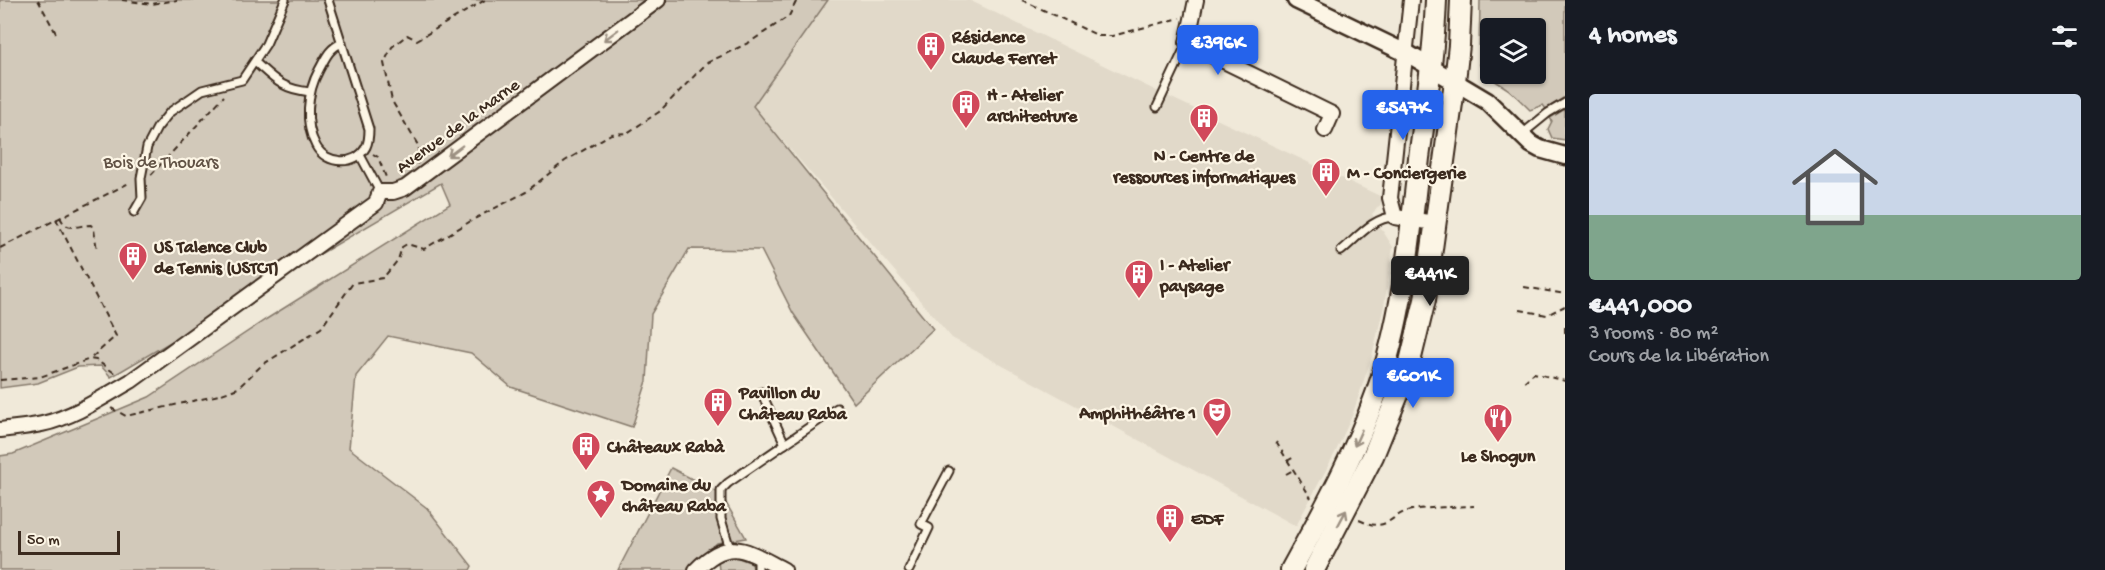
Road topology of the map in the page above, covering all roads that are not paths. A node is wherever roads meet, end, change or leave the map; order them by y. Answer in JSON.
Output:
{"nodes":[{"id":1,"x":285,"y":0,"type":"edge"},
{"id":2,"x":328,"y":0,"type":"edge"},
{"id":3,"x":658,"y":0,"type":"edge"},
{"id":4,"x":1196,"y":0,"type":"edge"},
{"id":5,"x":1296,"y":0,"type":"edge"},
{"id":6,"x":1411,"y":0,"type":"edge"},
{"id":7,"x":1436,"y":0,"type":"edge"},
{"id":8,"x":1448,"y":0,"type":"edge"},
{"id":9,"x":1461,"y":0,"type":"edge"},
{"id":10,"x":342,"y":43,"type":"junction"},
{"id":11,"x":1187,"y":43,"type":"junction"},
{"id":12,"x":1406,"y":53,"type":"junction"},
{"id":13,"x":255,"y":62,"type":"junction"},
{"id":14,"x":1430,"y":67,"type":"junction"},
{"id":15,"x":1455,"y":81,"type":"junction"},
{"id":16,"x":310,"y":92,"type":"junction"},
{"id":17,"x":1565,"y":104,"type":"edge"},
{"id":18,"x":1157,"y":107,"type":"dead end"},
{"id":19,"x":1325,"y":130,"type":"dead end"},
{"id":20,"x":1521,"y":135,"type":"junction"},
{"id":21,"x":360,"y":155,"type":"junction"},
{"id":22,"x":1565,"y":156,"type":"edge"},
{"id":23,"x":381,"y":192,"type":"junction"},
{"id":24,"x":134,"y":212,"type":"dead end"},
{"id":25,"x":1403,"y":218,"type":"junction"},
{"id":26,"x":1435,"y":223,"type":"junction"},
{"id":27,"x":1341,"y":251,"type":"dead end"},
{"id":28,"x":760,"y":392,"type":"dead end"},
{"id":29,"x":1398,"y":396,"type":"junction"},
{"id":30,"x":837,"y":408,"type":"dead end"},
{"id":31,"x":0,"y":430,"type":"edge"},
{"id":32,"x":785,"y":444,"type":"junction"},
{"id":33,"x":949,"y":471,"type":"dead end"},
{"id":34,"x":730,"y":549,"type":"junction"},
{"id":35,"x":758,"y":563,"type":"edge"},
{"id":36,"x":696,"y":570,"type":"edge"},
{"id":37,"x":784,"y":570,"type":"edge"},
{"id":38,"x":909,"y":570,"type":"edge"},
{"id":39,"x":1291,"y":570,"type":"edge"},
{"id":40,"x":1314,"y":570,"type":"edge"}],
"edges":[{"from":1,"to":13,"type":"lane"},
{"from":2,"to":10,"type":"lane"},
{"from":3,"to":23,"type":"street","name":"Avenue de la Marne","one_way":true},
{"from":4,"to":11,"type":"street"},
{"from":5,"to":12,"type":"street"},
{"from":6,"to":12,"type":"street"},
{"from":7,"to":14,"type":"main road"},
{"from":8,"to":15,"type":"main road"},
{"from":9,"to":15,"type":"main road"},
{"from":10,"to":16,"type":"lane"},
{"from":10,"to":21,"type":"lane"},
{"from":11,"to":18,"type":"lane"},
{"from":11,"to":19,"type":"street"},
{"from":12,"to":14,"type":"street"},
{"from":12,"to":25,"type":"street"},
{"from":13,"to":16,"type":"lane"},
{"from":13,"to":24,"type":"lane"},
{"from":14,"to":15,"type":"street"},
{"from":14,"to":25,"type":"main road"},
{"from":14,"to":26,"type":"main road"},
{"from":15,"to":20,"type":"street"},
{"from":15,"to":26,"type":"main road"},
{"from":16,"to":21,"type":"lane"},
{"from":17,"to":20,"type":"lane"},
{"from":20,"to":22,"type":"street"},
{"from":21,"to":23,"type":"lane"},
{"from":23,"to":31,"type":"street"},
{"from":25,"to":26,"type":"street"},
{"from":25,"to":27,"type":"lane"},
{"from":25,"to":29,"type":"main road"},
{"from":25,"to":39,"type":"main road","one_way":true},
{"from":26,"to":29,"type":"main road"},
{"from":28,"to":32,"type":"lane"},
{"from":40,"to":29,"type":"main road","one_way":true},
{"from":30,"to":32,"type":"lane"},
{"from":32,"to":34,"type":"lane"},
{"from":33,"to":38,"type":"lane"},
{"from":34,"to":35,"type":"street"},
{"from":34,"to":36,"type":"street"},
{"from":35,"to":37,"type":"street"}]}
